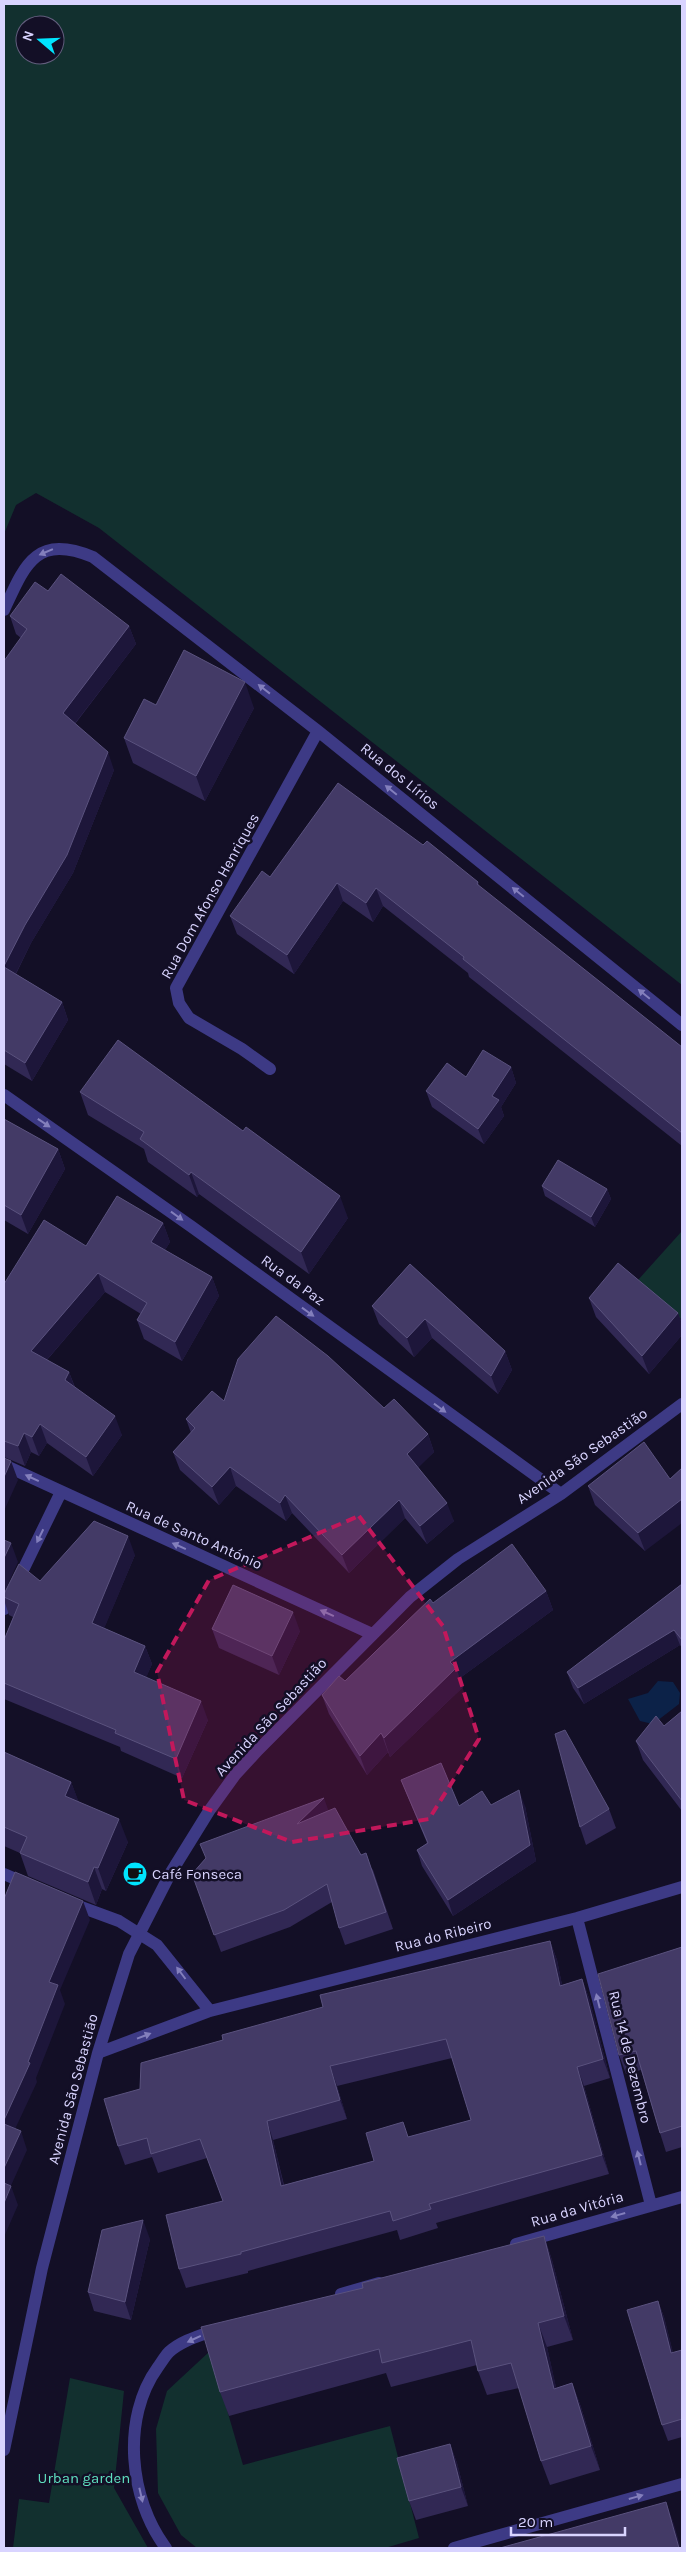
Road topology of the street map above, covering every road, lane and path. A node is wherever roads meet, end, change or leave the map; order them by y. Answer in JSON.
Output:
{"nodes":[{"id":1,"x":4,"y":610,"type":"edge"},
{"id":2,"x":318,"y":731,"type":"junction"},
{"id":3,"x":682,"y":1025,"type":"edge"},
{"id":4,"x":270,"y":1069,"type":"dead end"},
{"id":5,"x":4,"y":1096,"type":"edge"},
{"id":6,"x":682,"y":1404,"type":"edge"},
{"id":7,"x":4,"y":1465,"type":"edge"},
{"id":8,"x":61,"y":1492,"type":"junction"},
{"id":9,"x":561,"y":1494,"type":"junction"},
{"id":10,"x":4,"y":1609,"type":"edge"},
{"id":11,"x":372,"y":1634,"type":"junction"},
{"id":12,"x":4,"y":1874,"type":"edge"},
{"id":13,"x":682,"y":1887,"type":"edge"},
{"id":14,"x":38,"y":1889,"type":"edge"},
{"id":15,"x":56,"y":1897,"type":"edge"},
{"id":16,"x":577,"y":1918,"type":"junction"},
{"id":17,"x":138,"y":1933,"type":"junction"},
{"id":18,"x":210,"y":2011,"type":"junction"},
{"id":19,"x":98,"y":2053,"type":"junction"},
{"id":20,"x":682,"y":2197,"type":"edge"},
{"id":21,"x":651,"y":2205,"type":"junction"},
{"id":22,"x":507,"y":2246,"type":"edge"},
{"id":23,"x":392,"y":2279,"type":"edge"},
{"id":24,"x":325,"y":2299,"type":"edge"},
{"id":25,"x":229,"y":2326,"type":"edge"},
{"id":26,"x":4,"y":2450,"type":"edge"},
{"id":27,"x":682,"y":2484,"type":"edge"},
{"id":28,"x":166,"y":2548,"type":"edge"},
{"id":29,"x":454,"y":2548,"type":"edge"}],
"edges":[{"from":2,"to":1,"type":"street","name":"Rua dos Lírios","one_way":true},
{"from":3,"to":2,"type":"street","name":"Rua dos Lírios","one_way":true},
{"from":2,"to":4,"type":"street","name":"Rua Dom Afonso Henriques"},
{"from":5,"to":9,"type":"street","name":"Rua da Paz","one_way":true},
{"from":6,"to":9,"type":"street","name":"Avenida São Sebastião"},
{"from":8,"to":7,"type":"street","name":"Rua de Santo António","one_way":true},
{"from":8,"to":10,"type":"street","one_way":true},
{"from":11,"to":8,"type":"street","name":"Rua de Santo António","one_way":true},
{"from":9,"to":11,"type":"street","name":"Avenida São Sebastião"},
{"from":11,"to":17,"type":"street","name":"Avenida São Sebastião"},
{"from":12,"to":14,"type":"street"},
{"from":13,"to":16,"type":"street","name":"Rua do Ribeiro"},
{"from":15,"to":17,"type":"street"},
{"from":16,"to":18,"type":"street","name":"Rua do Ribeiro"},
{"from":21,"to":16,"type":"street","name":"Rua 14 de Dezembro","one_way":true},
{"from":18,"to":17,"type":"street","one_way":true},
{"from":17,"to":19,"type":"street","name":"Avenida São Sebastião"},
{"from":19,"to":18,"type":"street","name":"Rua do Ribeiro","one_way":true},
{"from":19,"to":26,"type":"street","name":"Avenida São Sebastião"},
{"from":20,"to":21,"type":"street","name":"Rua da Vitória"},
{"from":21,"to":22,"type":"street","name":"Rua da Vitória","one_way":true},
{"from":23,"to":24,"type":"street"},
{"from":25,"to":28,"type":"street","one_way":true},
{"from":29,"to":27,"type":"street","one_way":true}]}
